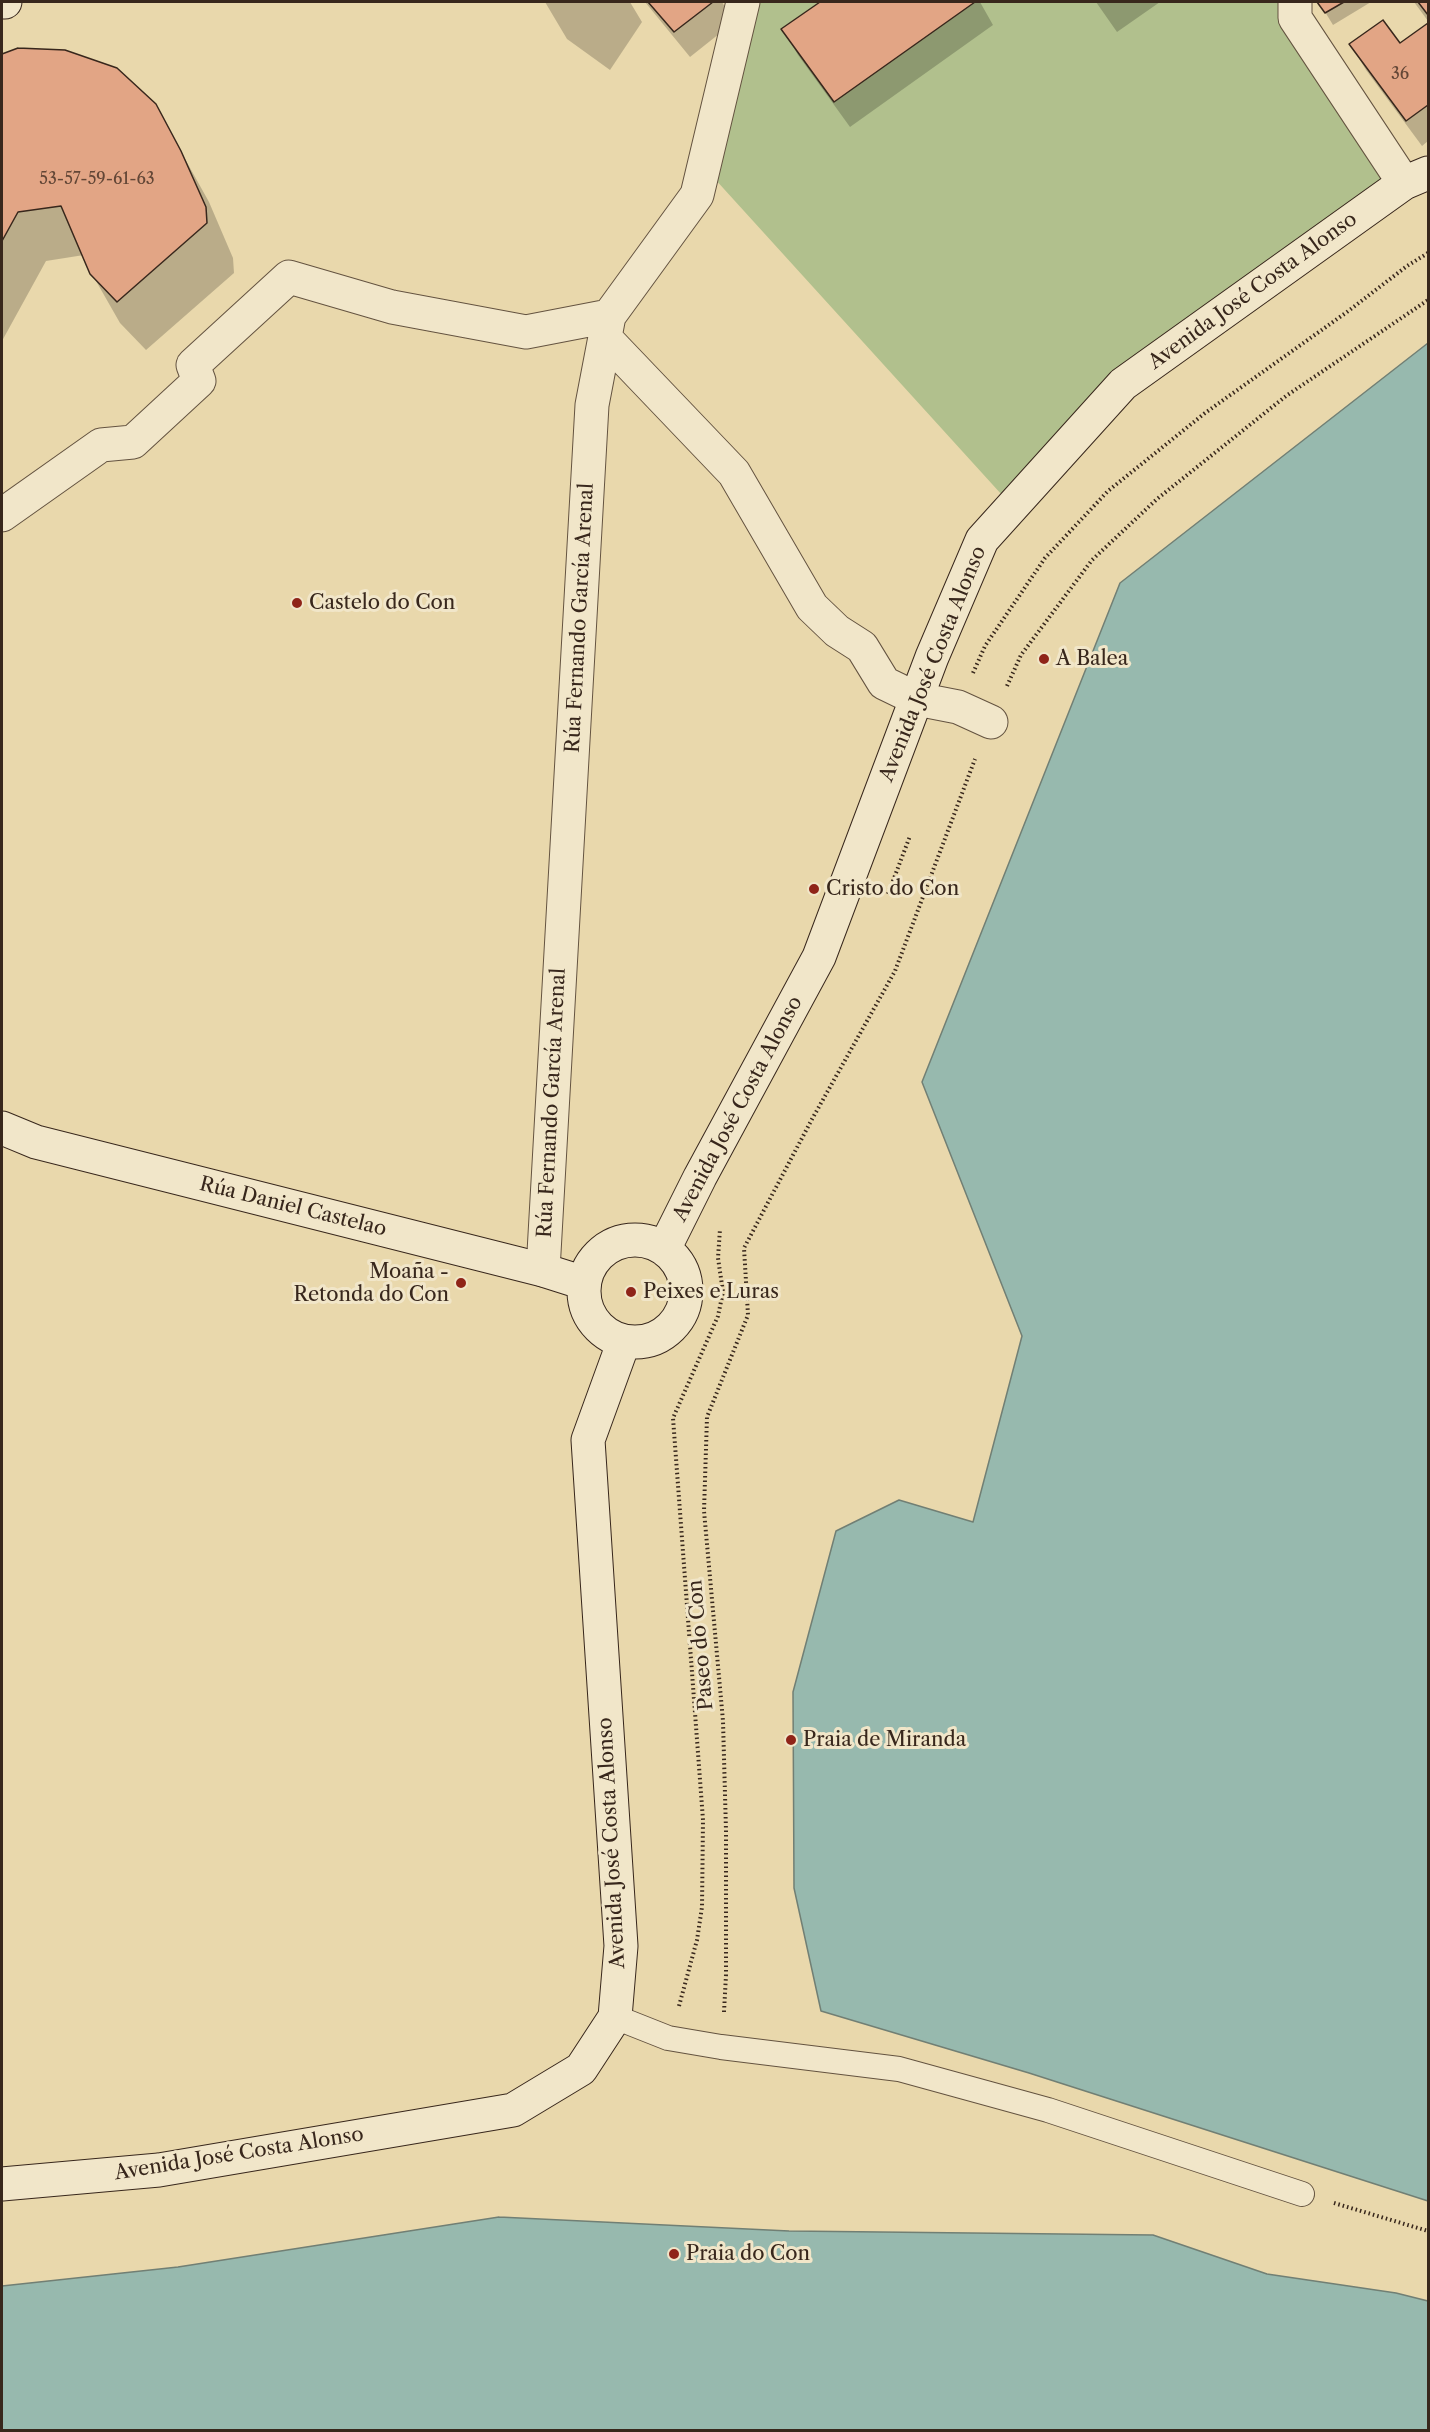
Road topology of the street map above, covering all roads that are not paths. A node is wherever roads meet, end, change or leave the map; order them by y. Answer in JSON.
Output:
{"nodes":[{"id":1,"x":743,"y":2,"type":"edge"},
{"id":2,"x":1295,"y":2,"type":"edge"},
{"id":3,"x":1416,"y":178,"type":"edge"},
{"id":4,"x":607,"y":327,"type":"junction"},
{"id":5,"x":2,"y":515,"type":"edge"},
{"id":6,"x":918,"y":699,"type":"junction"},
{"id":7,"x":991,"y":722,"type":"road end"},
{"id":8,"x":2,"y":1128,"type":"edge"},
{"id":9,"x":664,"y":1249,"type":"junction"},
{"id":10,"x":543,"y":1270,"type":"junction"},
{"id":11,"x":584,"y":1283,"type":"junction"},
{"id":12,"x":624,"y":1341,"type":"junction"},
{"id":13,"x":615,"y":2017,"type":"junction"},
{"id":14,"x":2,"y":2184,"type":"edge"},
{"id":15,"x":1302,"y":2194,"type":"road end"}],
"edges":[{"from":1,"to":4,"type":"street","name":"Rúa Fernando García Arenal"},
{"from":2,"to":3,"type":"street"},
{"from":3,"to":6,"type":"street","name":"Avenida José Costa Alonso"},
{"from":4,"to":5,"type":"street"},
{"from":4,"to":6,"type":"street"},
{"from":4,"to":10,"type":"street","name":"Rúa Fernando García Arenal"},
{"from":6,"to":7,"type":"street"},
{"from":6,"to":9,"type":"street","name":"Avenida José Costa Alonso"},
{"from":8,"to":10,"type":"street","name":"Rúa Daniel Castelao"},
{"from":9,"to":11,"type":"street"},
{"from":9,"to":12,"type":"street"},
{"from":10,"to":11,"type":"street","name":"Rúa Daniel Castelao"},
{"from":11,"to":12,"type":"street"},
{"from":12,"to":13,"type":"street","name":"Avenida José Costa Alonso"},
{"from":13,"to":14,"type":"street","name":"Avenida José Costa Alonso"},
{"from":13,"to":15,"type":"lane"}]}
